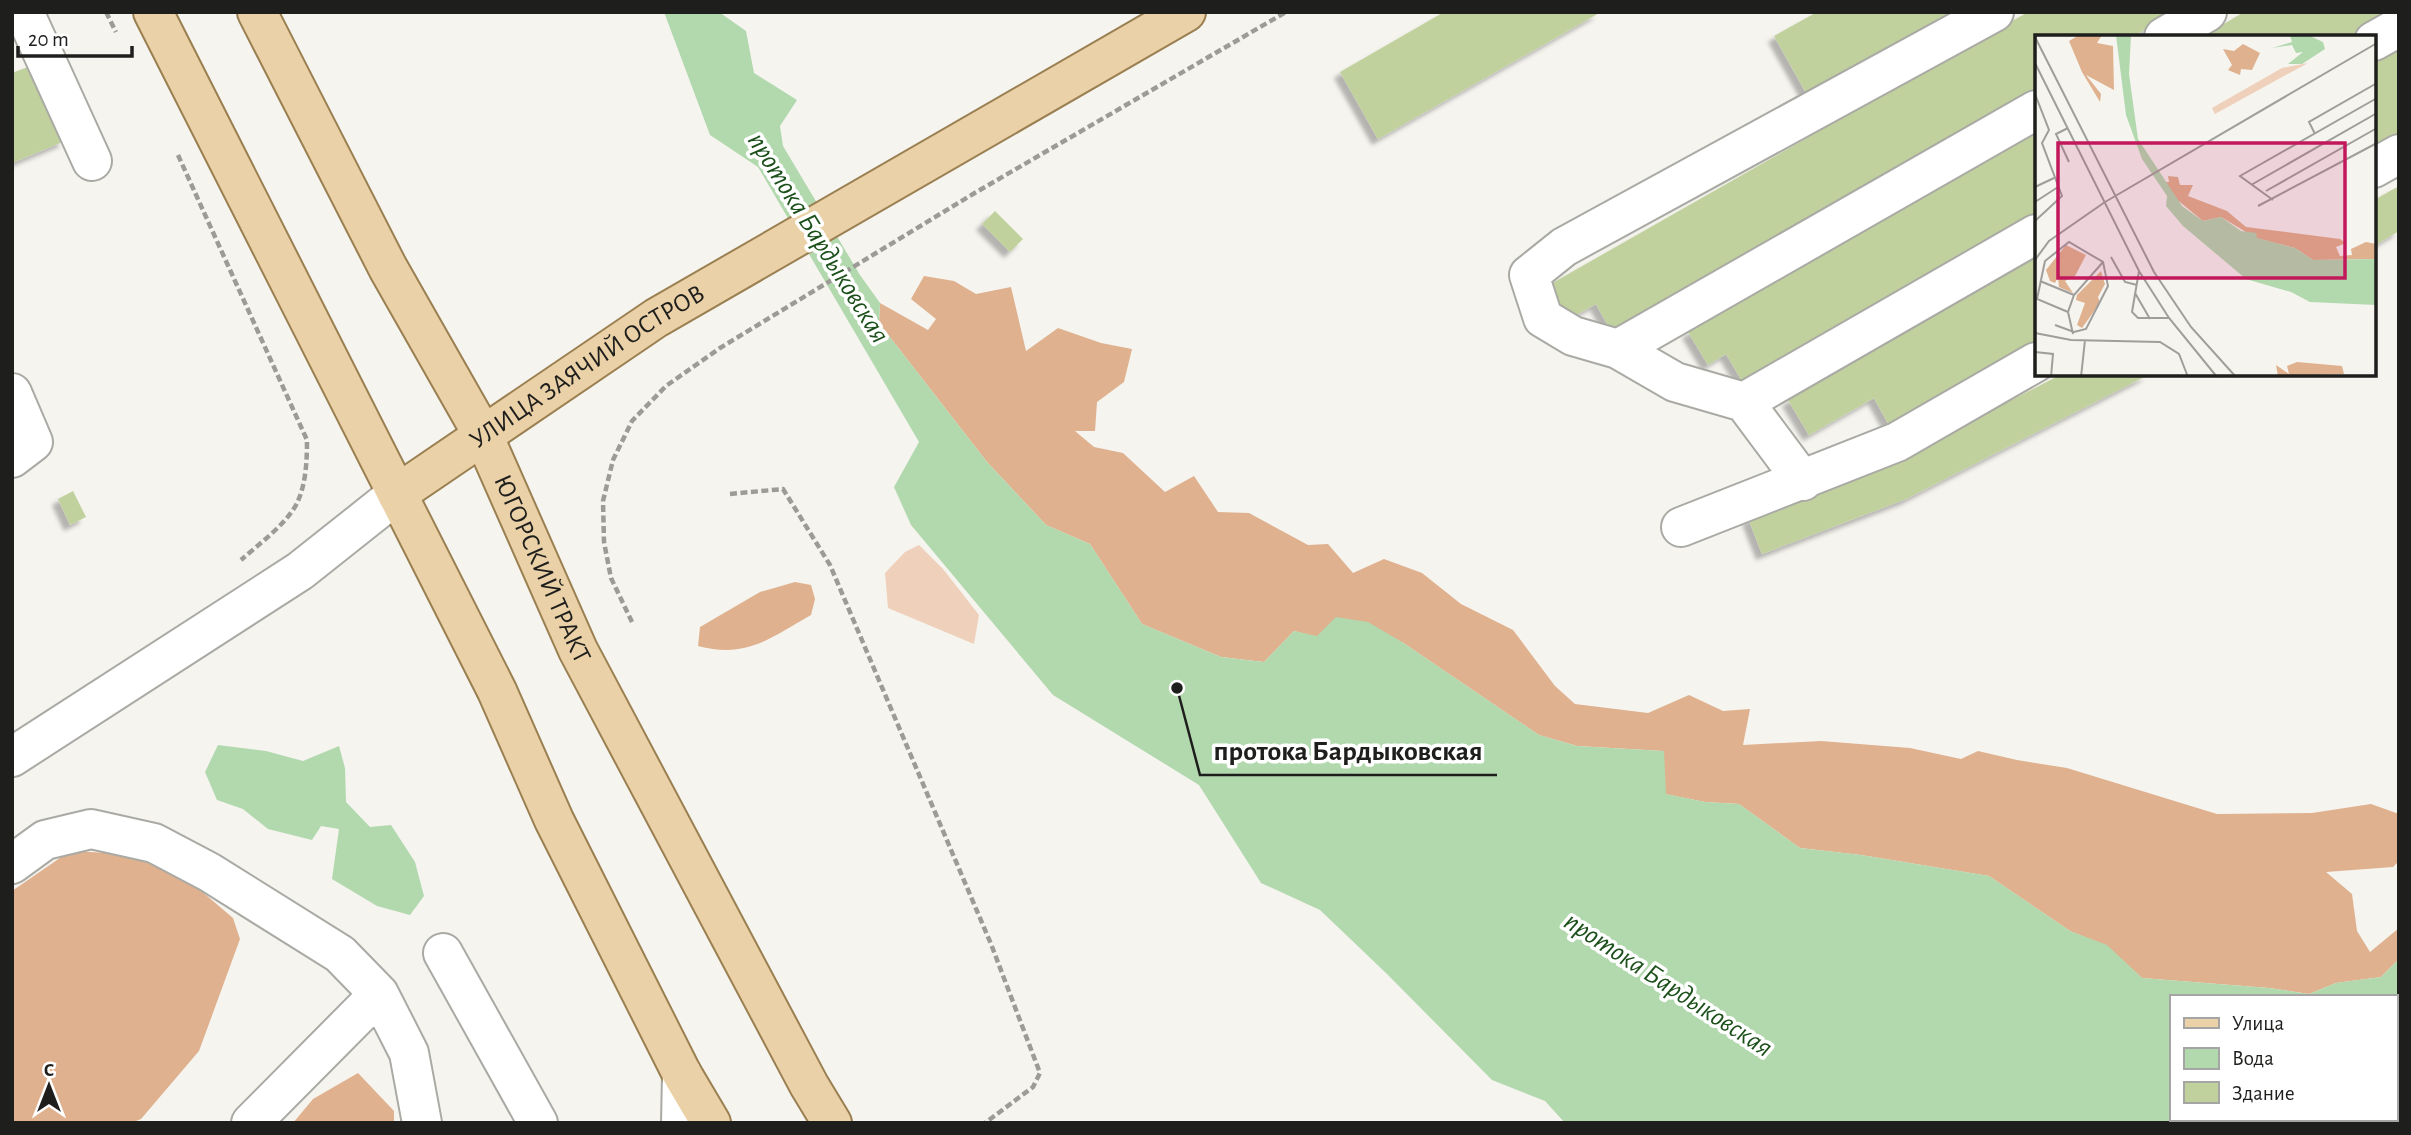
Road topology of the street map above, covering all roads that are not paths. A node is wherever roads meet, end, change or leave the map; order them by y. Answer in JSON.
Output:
{"nodes":[{"id":1,"x":24,"y":12,"type":"edge"},
{"id":2,"x":153,"y":12,"type":"edge"},
{"id":3,"x":257,"y":12,"type":"edge"},
{"id":4,"x":1186,"y":12,"type":"edge"},
{"id":5,"x":1994,"y":12,"type":"edge"},
{"id":6,"x":2207,"y":12,"type":"edge"},
{"id":7,"x":2399,"y":27,"type":"edge"},
{"id":8,"x":2167,"y":35,"type":"edge"},
{"id":9,"x":2376,"y":40,"type":"edge"},
{"id":10,"x":2035,"y":111,"type":"edge"},
{"id":11,"x":2399,"y":154,"type":"edge"},
{"id":12,"x":92,"y":161,"type":"dead end"},
{"id":13,"x":2376,"y":167,"type":"edge"},
{"id":14,"x":2035,"y":235,"type":"edge"},
{"id":15,"x":1618,"y":349,"type":"junction"},
{"id":16,"x":2035,"y":363,"type":"edge"},
{"id":17,"x":12,"y":393,"type":"edge"},
{"id":18,"x":1744,"y":402,"type":"junction"},
{"id":19,"x":483,"y":435,"type":"junction"},
{"id":20,"x":12,"y":458,"type":"edge"},
{"id":21,"x":1803,"y":481,"type":"junction"},
{"id":22,"x":397,"y":494,"type":"junction"},
{"id":23,"x":1681,"y":527,"type":"dead end"},
{"id":24,"x":12,"y":757,"type":"edge"},
{"id":25,"x":12,"y":864,"type":"edge"},
{"id":26,"x":443,"y":953,"type":"dead end"},
{"id":27,"x":379,"y":994,"type":"junction"},
{"id":28,"x":681,"y":1074,"type":"junction"},
{"id":29,"x":251,"y":1123,"type":"edge"},
{"id":30,"x":422,"y":1123,"type":"edge"},
{"id":31,"x":538,"y":1123,"type":"edge"},
{"id":32,"x":681,"y":1123,"type":"edge"},
{"id":33,"x":711,"y":1123,"type":"edge"},
{"id":34,"x":832,"y":1123,"type":"edge"}],
"edges":[{"from":1,"to":12,"type":"street"},
{"from":2,"to":22,"type":"main road"},
{"from":3,"to":19,"type":"main road","name":"ЮГОРСКИЙ ТРАКТ"},
{"from":4,"to":19,"type":"main road","name":"УЛИЦА ЗАЯЧИЙ ОСТРОВ"},
{"from":5,"to":15,"type":"street"},
{"from":6,"to":8,"type":"street"},
{"from":7,"to":9,"type":"street"},
{"from":10,"to":15,"type":"street"},
{"from":11,"to":13,"type":"street"},
{"from":14,"to":18,"type":"street"},
{"from":15,"to":18,"type":"street"},
{"from":16,"to":21,"type":"street"},
{"from":17,"to":20,"type":"street"},
{"from":18,"to":21,"type":"street"},
{"from":19,"to":22,"type":"main road","name":"УЛИЦА ЗАЯЧИЙ ОСТРОВ"},
{"from":19,"to":34,"type":"main road","name":"ЮГОРСКИЙ ТРАКТ"},
{"from":21,"to":23,"type":"street"},
{"from":22,"to":24,"type":"street","name":"УЛИЦА ЗАЯЧИЙ ОСТРОВ"},
{"from":22,"to":28,"type":"main road"},
{"from":25,"to":27,"type":"street"},
{"from":26,"to":31,"type":"street"},
{"from":27,"to":29,"type":"street"},
{"from":27,"to":30,"type":"street"},
{"from":28,"to":32,"type":"street"},
{"from":28,"to":33,"type":"main road"}]}
